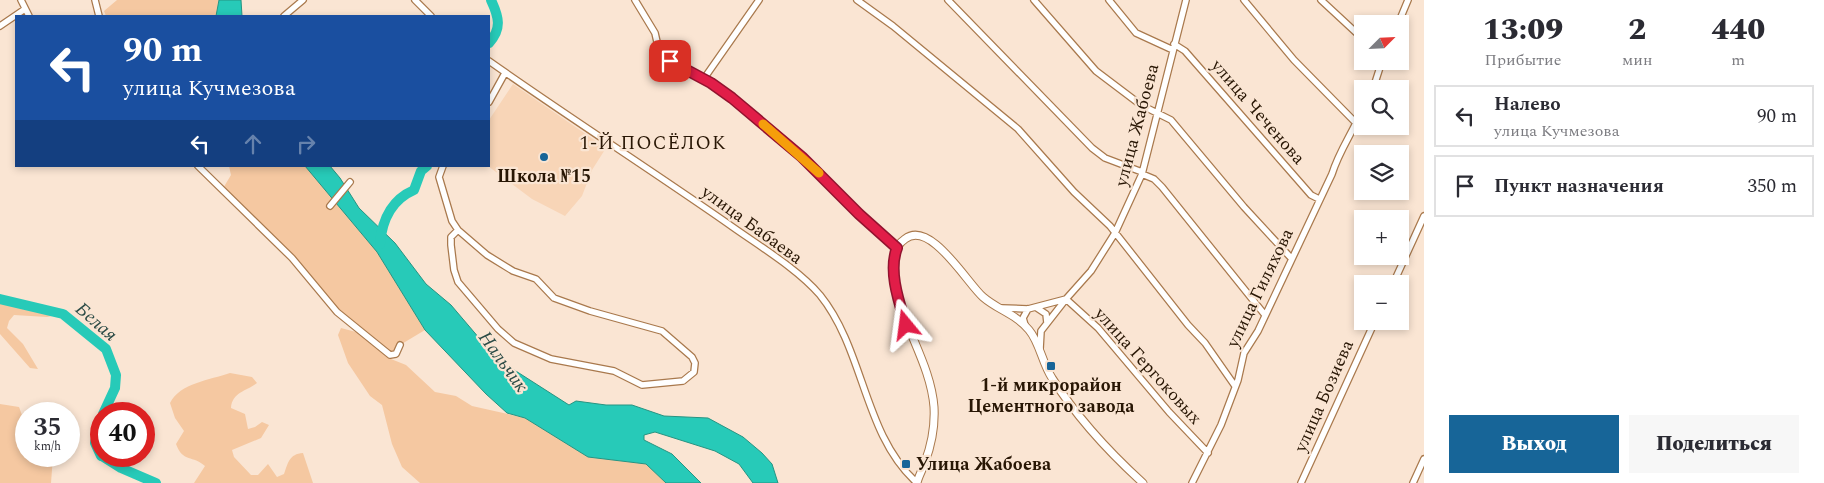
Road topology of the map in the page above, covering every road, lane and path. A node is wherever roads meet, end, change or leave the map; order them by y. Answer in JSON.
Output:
{"nodes":[{"id":1,"x":21,"y":0,"type":"edge"},
{"id":2,"x":95,"y":0,"type":"edge"},
{"id":3,"x":303,"y":0,"type":"edge"},
{"id":4,"x":415,"y":0,"type":"edge"},
{"id":5,"x":634,"y":0,"type":"edge"},
{"id":6,"x":759,"y":0,"type":"edge"},
{"id":7,"x":857,"y":0,"type":"edge"},
{"id":8,"x":948,"y":0,"type":"edge"},
{"id":9,"x":1034,"y":0,"type":"edge"},
{"id":10,"x":1109,"y":0,"type":"edge"},
{"id":11,"x":1186,"y":0,"type":"edge"},
{"id":12,"x":1244,"y":0,"type":"edge"},
{"id":13,"x":1320,"y":0,"type":"edge"},
{"id":14,"x":1408,"y":0,"type":"edge"},
{"id":15,"x":25,"y":8,"type":"junction"},
{"id":16,"x":15,"y":15,"type":"edge"},
{"id":17,"x":15,"y":15,"type":"edge"},
{"id":18,"x":28,"y":15,"type":"edge"},
{"id":19,"x":99,"y":15,"type":"edge"},
{"id":20,"x":285,"y":15,"type":"edge"},
{"id":21,"x":430,"y":15,"type":"edge"},
{"id":22,"x":1402,"y":15,"type":"edge"},
{"id":23,"x":0,"y":26,"type":"edge"},
{"id":24,"x":1354,"y":31,"type":"edge"},
{"id":25,"x":1174,"y":47,"type":"junction"},
{"id":26,"x":490,"y":62,"type":"edge"},
{"id":27,"x":505,"y":73,"type":"junction"},
{"id":28,"x":703,"y":80,"type":"junction"},
{"id":29,"x":490,"y":100,"type":"edge"},
{"id":30,"x":1156,"y":114,"type":"junction"},
{"id":31,"x":1354,"y":121,"type":"edge"},
{"id":32,"x":1354,"y":126,"type":"edge"},
{"id":33,"x":199,"y":167,"type":"edge"},
{"id":34,"x":443,"y":167,"type":"edge"},
{"id":35,"x":1142,"y":173,"type":"junction"},
{"id":36,"x":349,"y":182,"type":"dead end"},
{"id":37,"x":1319,"y":199,"type":"junction"},
{"id":38,"x":330,"y":205,"type":"dead end"},
{"id":39,"x":1424,"y":216,"type":"edge"},
{"id":40,"x":458,"y":230,"type":"junction"},
{"id":41,"x":1115,"y":233,"type":"junction"},
{"id":42,"x":897,"y":248,"type":"junction"},
{"id":43,"x":1291,"y":258,"type":"junction"},
{"id":44,"x":1397,"y":275,"type":"edge"},
{"id":45,"x":1066,"y":299,"type":"junction"},
{"id":46,"x":1002,"y":308,"type":"junction"},
{"id":47,"x":1031,"y":308,"type":"junction"},
{"id":48,"x":1266,"y":315,"type":"junction"},
{"id":49,"x":1046,"y":326,"type":"junction"},
{"id":50,"x":1028,"y":329,"type":"junction"},
{"id":51,"x":1371,"y":330,"type":"edge"},
{"id":52,"x":1041,"y":331,"type":"junction"},
{"id":53,"x":400,"y":345,"type":"dead end"},
{"id":54,"x":1041,"y":356,"type":"junction"},
{"id":55,"x":1235,"y":386,"type":"junction"},
{"id":56,"x":1208,"y":453,"type":"junction"},
{"id":57,"x":1424,"y":458,"type":"edge"},
{"id":58,"x":917,"y":483,"type":"edge"},
{"id":59,"x":1143,"y":483,"type":"edge"},
{"id":60,"x":1192,"y":483,"type":"edge"},
{"id":61,"x":1301,"y":483,"type":"edge"},
{"id":62,"x":1413,"y":483,"type":"edge"}],
"edges":[{"from":1,"to":15,"type":"street"},
{"from":2,"to":19,"type":"street"},
{"from":3,"to":20,"type":"street"},
{"from":4,"to":21,"type":"street"},
{"from":5,"to":28,"type":"street"},
{"from":6,"to":28,"type":"street"},
{"from":7,"to":41,"type":"street"},
{"from":8,"to":35,"type":"street"},
{"from":9,"to":30,"type":"street"},
{"from":10,"to":25,"type":"street","name":"улица Чеченова"},
{"from":11,"to":25,"type":"street","name":"улица Жабоева"},
{"from":12,"to":31,"type":"street"},
{"from":13,"to":24,"type":"street"},
{"from":14,"to":22,"type":"street"},
{"from":15,"to":16,"type":"street"},
{"from":15,"to":18,"type":"street"},
{"from":17,"to":23,"type":"street"},
{"from":25,"to":30,"type":"street","name":"улица Жабоева"},
{"from":25,"to":37,"type":"street","name":"улица Чеченова"},
{"from":26,"to":27,"type":"street","name":"улица Бабаева"},
{"from":27,"to":29,"type":"street"},
{"from":27,"to":58,"type":"street","name":"улица Бабаева"},
{"from":28,"to":42,"type":"street"},
{"from":30,"to":35,"type":"street","name":"улица Жабоева"},
{"from":30,"to":43,"type":"street"},
{"from":32,"to":37,"type":"street","name":"улица Гиляхова"},
{"from":33,"to":53,"type":"street"},
{"from":34,"to":40,"type":"street"},
{"from":35,"to":41,"type":"street","name":"улица Жабоева"},
{"from":35,"to":48,"type":"street"},
{"from":36,"to":38,"type":"street"},
{"from":37,"to":43,"type":"street","name":"улица Гиляхова"},
{"from":39,"to":44,"type":"street"},
{"from":40,"to":40,"type":"street"},
{"from":41,"to":45,"type":"street","name":"улица Жабоева"},
{"from":41,"to":55,"type":"street"},
{"from":42,"to":46,"type":"street"},
{"from":42,"to":58,"type":"street"},
{"from":43,"to":48,"type":"street","name":"улица Гиляхова"},
{"from":45,"to":47,"type":"street"},
{"from":45,"to":49,"type":"street","name":"улица Жабоева"},
{"from":45,"to":56,"type":"street","name":"улица Гергоковых"},
{"from":46,"to":47,"type":"street"},
{"from":46,"to":50,"type":"street"},
{"from":47,"to":49,"type":"street"},
{"from":47,"to":50,"type":"street"},
{"from":48,"to":55,"type":"street","name":"улица Гиляхова"},
{"from":49,"to":52,"type":"street"},
{"from":50,"to":52,"type":"street"},
{"from":50,"to":54,"type":"street"},
{"from":51,"to":61,"type":"street","name":"улица Бозиева"},
{"from":52,"to":54,"type":"street"},
{"from":54,"to":59,"type":"street"},
{"from":55,"to":56,"type":"street","name":"улица Гиляхова"},
{"from":56,"to":60,"type":"street","name":"улица Гиляхова"},
{"from":57,"to":62,"type":"street"}]}
